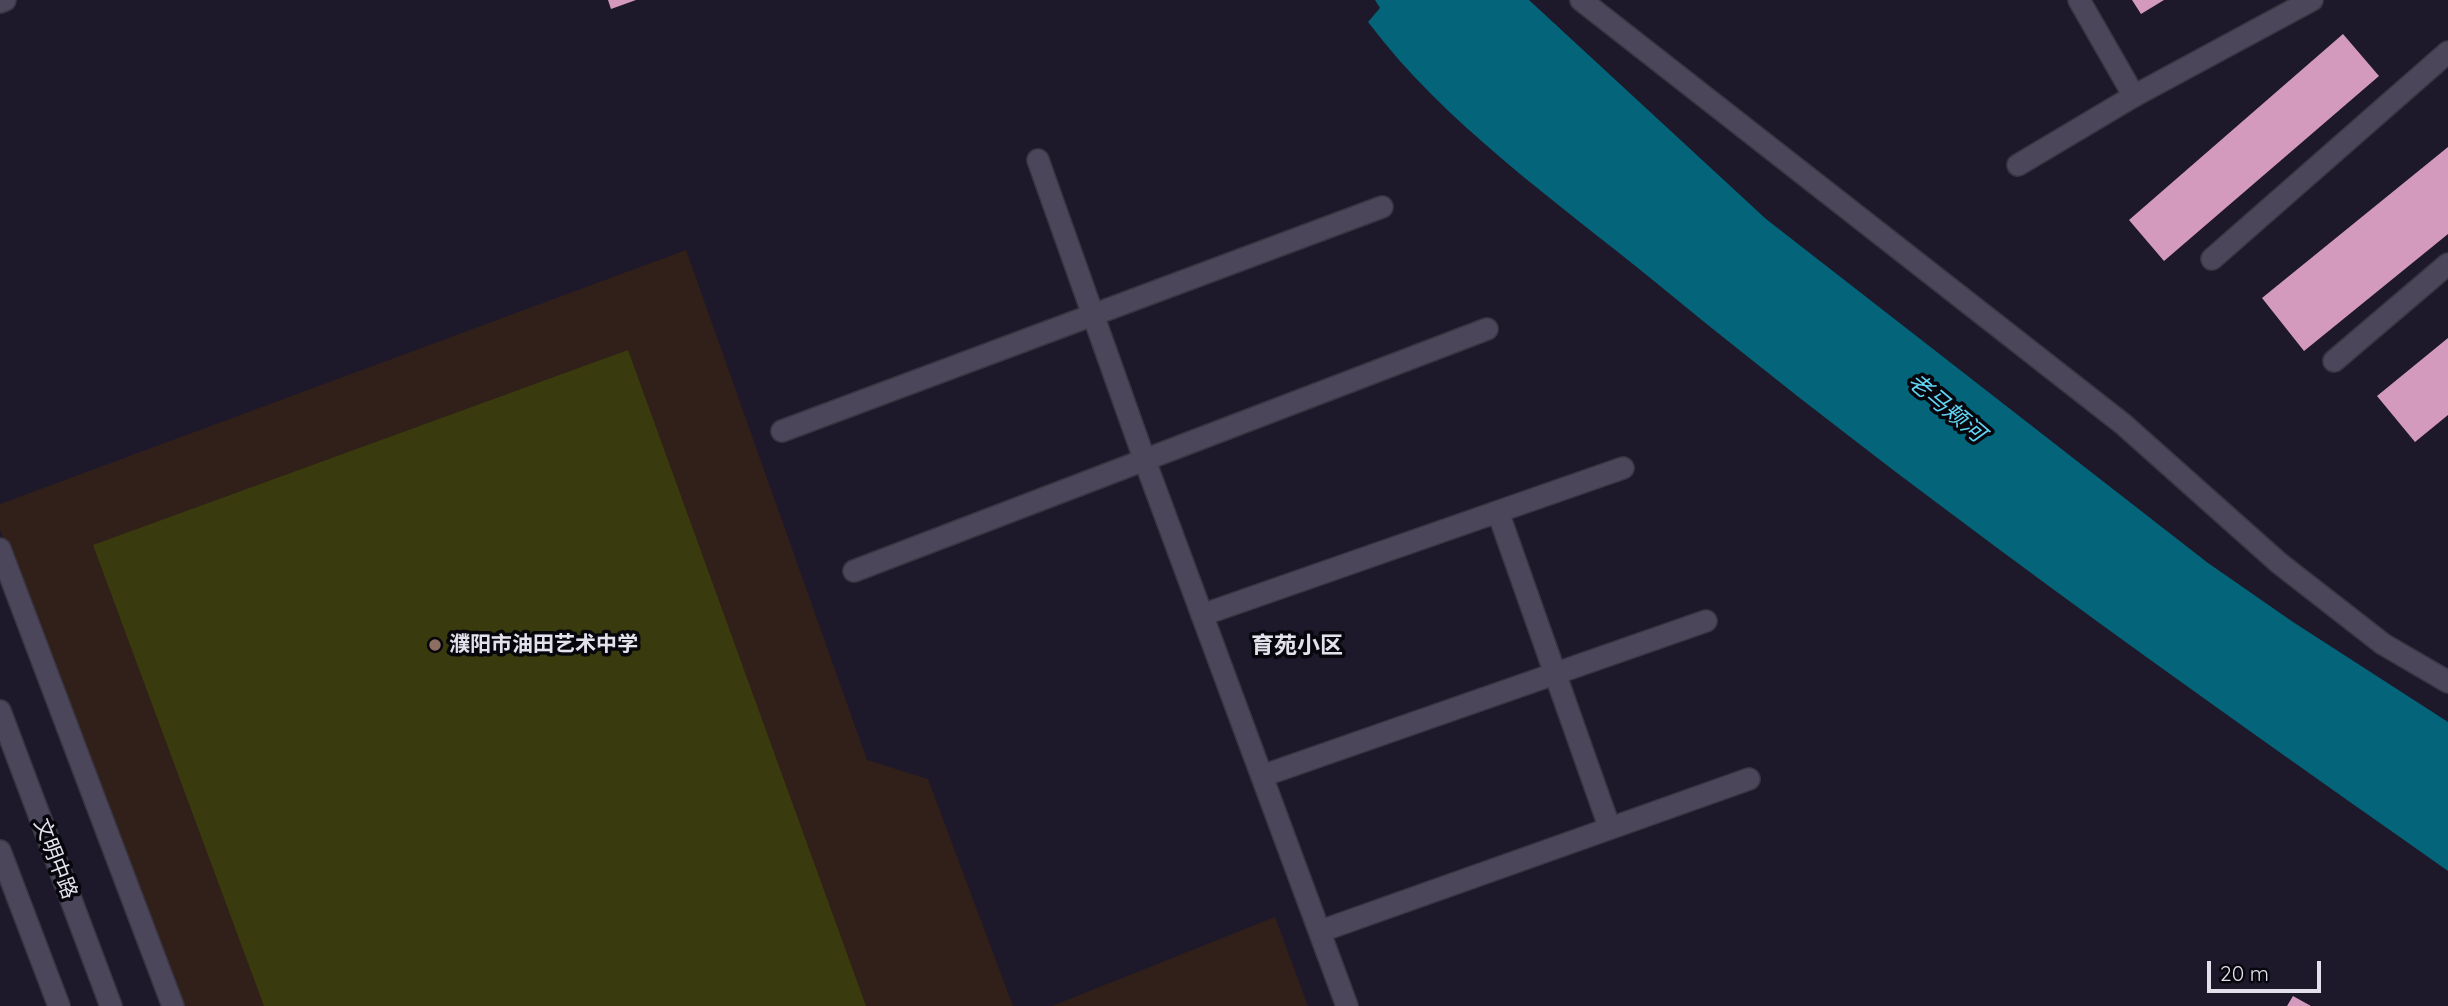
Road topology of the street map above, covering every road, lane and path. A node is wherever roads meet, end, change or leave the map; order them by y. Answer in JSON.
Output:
{"nodes":[{"id":1,"x":1581,"y":0,"type":"edge"},
{"id":2,"x":2079,"y":0,"type":"edge"},
{"id":3,"x":2312,"y":0,"type":"edge"},
{"id":4,"x":2448,"y":52,"type":"edge"},
{"id":5,"x":2134,"y":96,"type":"junction"},
{"id":6,"x":1038,"y":160,"type":"dead end"},
{"id":7,"x":2018,"y":165,"type":"dead end"},
{"id":8,"x":1382,"y":207,"type":"dead end"},
{"id":9,"x":2212,"y":259,"type":"dead end"},
{"id":10,"x":2448,"y":264,"type":"edge"},
{"id":11,"x":1092,"y":313,"type":"junction"},
{"id":12,"x":1487,"y":329,"type":"dead end"},
{"id":13,"x":2334,"y":361,"type":"dead end"},
{"id":14,"x":782,"y":431,"type":"dead end"},
{"id":15,"x":1144,"y":461,"type":"junction"},
{"id":16,"x":1623,"y":468,"type":"dead end"},
{"id":17,"x":1498,"y":512,"type":"junction"},
{"id":18,"x":0,"y":549,"type":"edge"},
{"id":19,"x":854,"y":571,"type":"dead end"},
{"id":20,"x":1202,"y":615,"type":"junction"},
{"id":21,"x":1706,"y":621,"type":"dead end"},
{"id":22,"x":1555,"y":672,"type":"junction"},
{"id":23,"x":2448,"y":682,"type":"edge"},
{"id":24,"x":0,"y":711,"type":"edge"},
{"id":25,"x":1262,"y":776,"type":"junction"},
{"id":26,"x":1749,"y":779,"type":"dead end"},
{"id":27,"x":1609,"y":826,"type":"junction"},
{"id":28,"x":0,"y":851,"type":"edge"},
{"id":29,"x":1321,"y":931,"type":"junction"},
{"id":30,"x":59,"y":1006,"type":"edge"},
{"id":31,"x":111,"y":1006,"type":"edge"},
{"id":32,"x":173,"y":1006,"type":"edge"},
{"id":33,"x":1347,"y":1006,"type":"edge"}],
"edges":[{"from":1,"to":23,"type":"street"},
{"from":2,"to":5,"type":"street"},
{"from":3,"to":5,"type":"street"},
{"from":4,"to":9,"type":"street"},
{"from":5,"to":7,"type":"street"},
{"from":6,"to":11,"type":"street"},
{"from":8,"to":11,"type":"street"},
{"from":10,"to":13,"type":"street"},
{"from":11,"to":14,"type":"street"},
{"from":11,"to":15,"type":"street"},
{"from":12,"to":15,"type":"street"},
{"from":15,"to":19,"type":"street"},
{"from":15,"to":20,"type":"street"},
{"from":16,"to":17,"type":"street"},
{"from":17,"to":20,"type":"street"},
{"from":17,"to":22,"type":"street"},
{"from":18,"to":32,"type":"street"},
{"from":20,"to":25,"type":"street"},
{"from":21,"to":22,"type":"street"},
{"from":22,"to":25,"type":"street"},
{"from":22,"to":27,"type":"street"},
{"from":24,"to":31,"type":"street","name":"文明中路"},
{"from":25,"to":29,"type":"street"},
{"from":26,"to":27,"type":"street"},
{"from":27,"to":29,"type":"street"},
{"from":28,"to":30,"type":"street"},
{"from":29,"to":33,"type":"street"}]}
